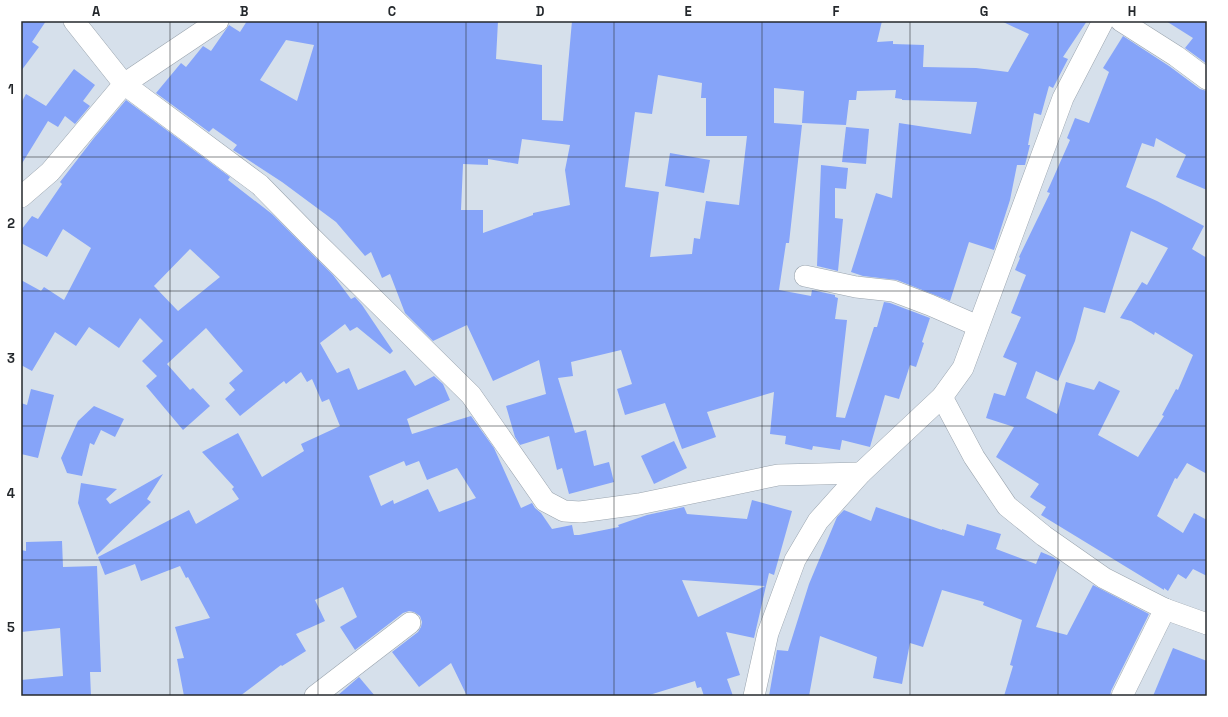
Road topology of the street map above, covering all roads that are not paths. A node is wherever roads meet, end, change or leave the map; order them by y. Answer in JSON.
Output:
{"nodes":[{"id":1,"x":74,"y":21,"type":"edge"},
{"id":2,"x":218,"y":21,"type":"edge"},
{"id":3,"x":1103,"y":21,"type":"edge"},
{"id":4,"x":1121,"y":21,"type":"edge"},
{"id":5,"x":1207,"y":79,"type":"edge"},
{"id":6,"x":124,"y":84,"type":"junction"},
{"id":7,"x":21,"y":198,"type":"edge"},
{"id":8,"x":805,"y":276,"type":"dead end"},
{"id":9,"x":978,"y":326,"type":"junction"},
{"id":10,"x":942,"y":397,"type":"junction"},
{"id":11,"x":861,"y":473,"type":"junction"},
{"id":12,"x":1165,"y":609,"type":"junction"},
{"id":13,"x":410,"y":623,"type":"dead end"},
{"id":14,"x":1207,"y":624,"type":"edge"},
{"id":15,"x":315,"y":696,"type":"edge"},
{"id":16,"x":754,"y":696,"type":"edge"},
{"id":17,"x":1122,"y":696,"type":"edge"}],
"edges":[{"from":1,"to":6,"type":"street"},
{"from":2,"to":6,"type":"street"},
{"from":3,"to":9,"type":"street"},
{"from":4,"to":5,"type":"street"},
{"from":6,"to":7,"type":"street"},
{"from":6,"to":11,"type":"street"},
{"from":8,"to":9,"type":"street"},
{"from":9,"to":10,"type":"street"},
{"from":10,"to":11,"type":"street"},
{"from":10,"to":12,"type":"street"},
{"from":11,"to":16,"type":"street"},
{"from":12,"to":14,"type":"street"},
{"from":12,"to":17,"type":"street"},
{"from":13,"to":15,"type":"street"}]}
